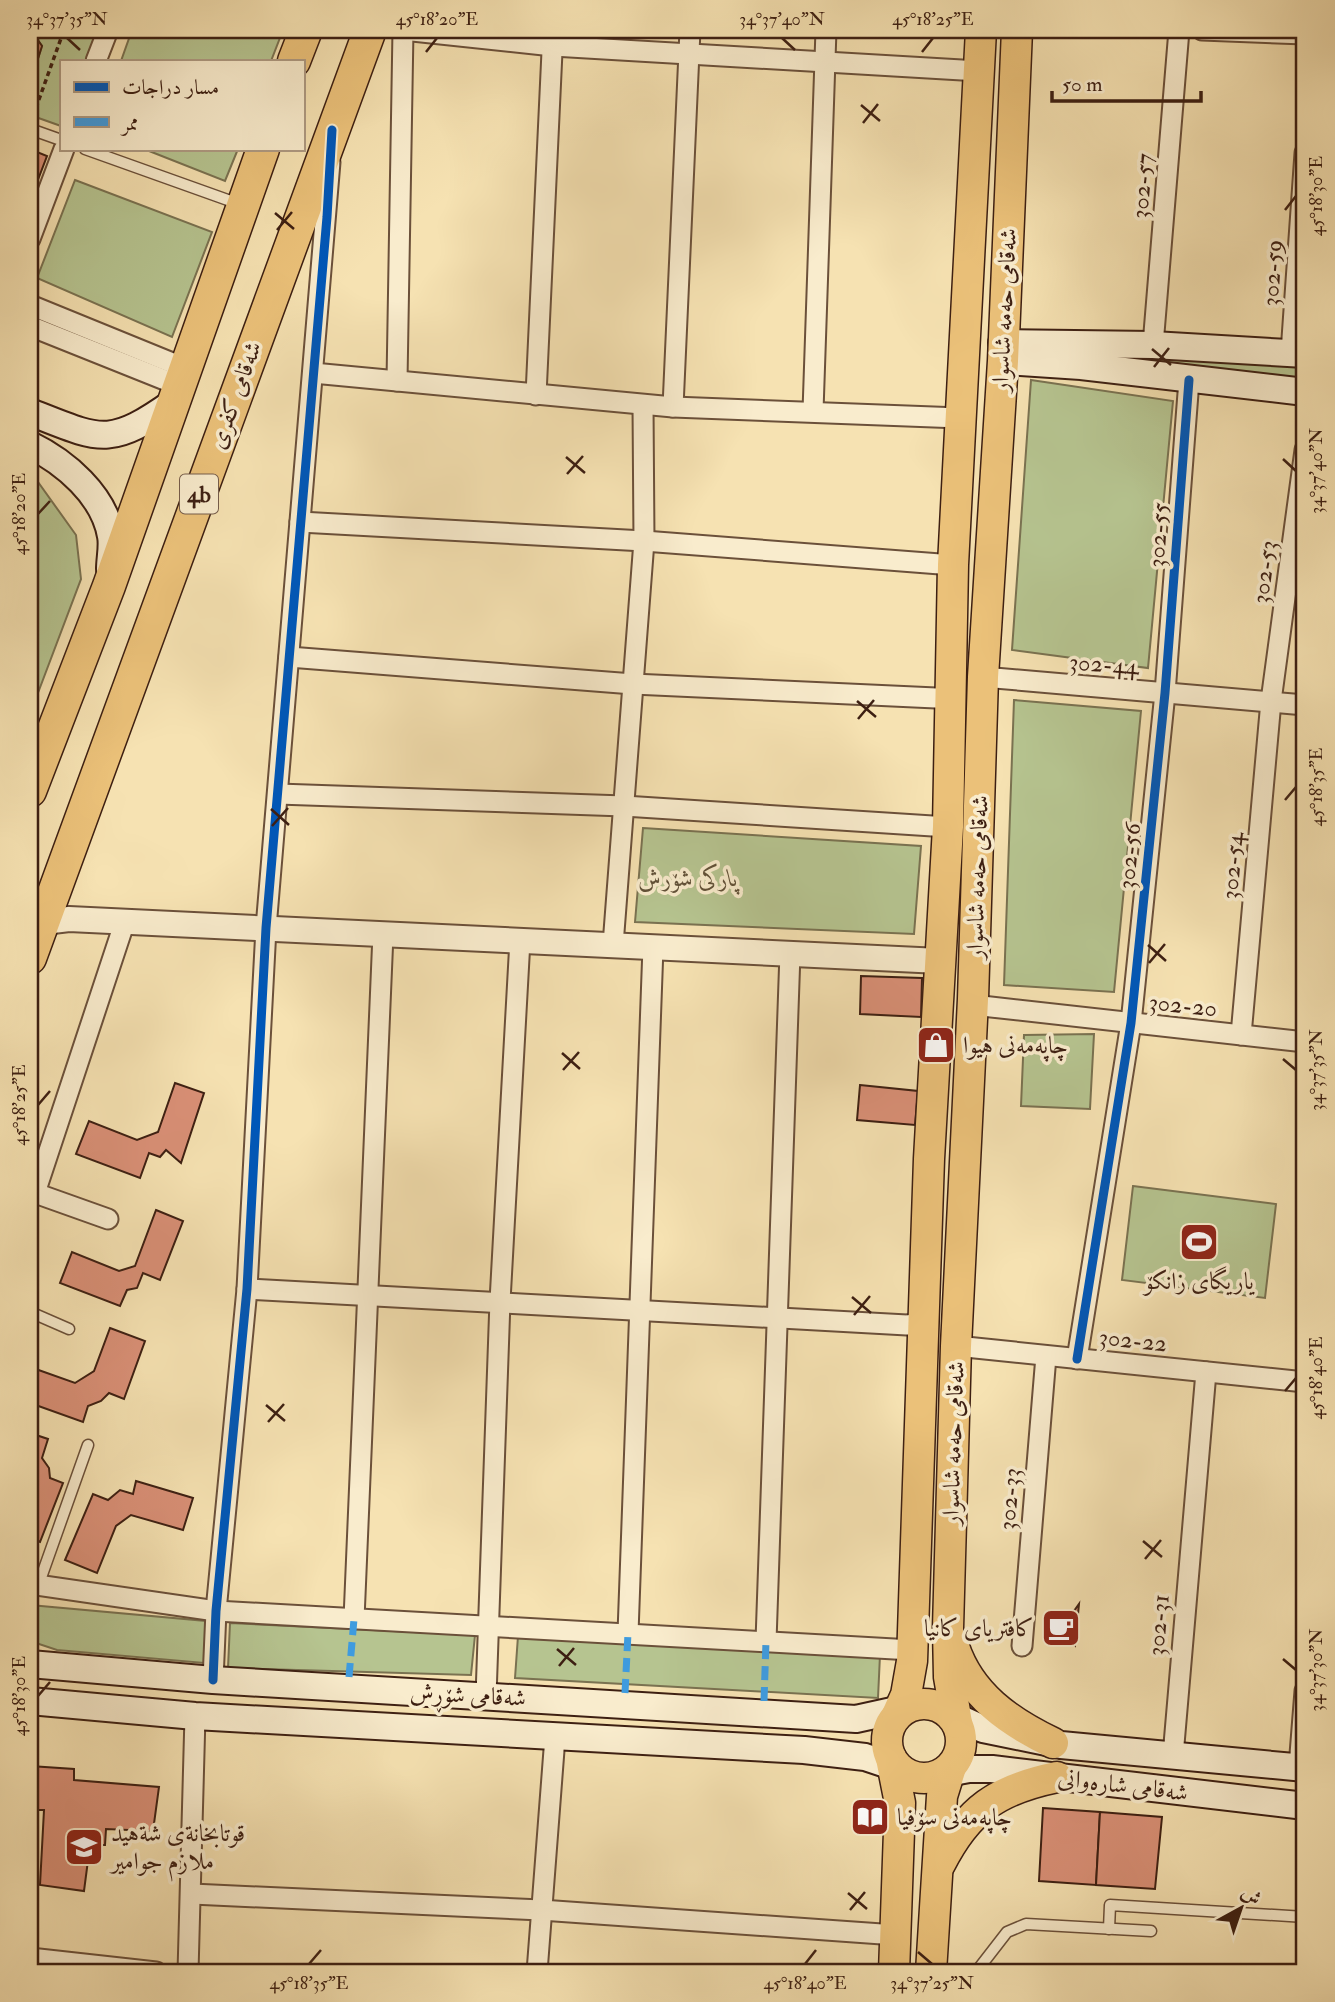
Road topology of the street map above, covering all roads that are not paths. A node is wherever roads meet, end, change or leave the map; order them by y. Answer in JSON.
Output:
{"nodes":[{"id":1,"x":108,"y":30,"type":"edge"},
{"id":2,"x":306,"y":30,"type":"edge"},
{"id":3,"x":370,"y":30,"type":"edge"},
{"id":4,"x":403,"y":30,"type":"edge"},
{"id":5,"x":690,"y":30,"type":"edge"},
{"id":6,"x":826,"y":30,"type":"edge"},
{"id":7,"x":981,"y":30,"type":"edge"},
{"id":8,"x":1017,"y":30,"type":"edge"},
{"id":9,"x":1179,"y":30,"type":"edge"},
{"id":10,"x":1202,"y":30,"type":"edge"},
{"id":11,"x":1305,"y":34,"type":"edge"},
{"id":12,"x":553,"y":38,"type":"edge"},
{"id":13,"x":690,"y":54,"type":"junction"},
{"id":14,"x":96,"y":60,"type":"edge"},
{"id":15,"x":294,"y":60,"type":"edge"},
{"id":16,"x":825,"y":62,"type":"junction"},
{"id":17,"x":979,"y":71,"type":"junction"},
{"id":18,"x":30,"y":127,"type":"edge"},
{"id":19,"x":332,"y":130,"type":"junction"},
{"id":20,"x":60,"y":140,"type":"edge"},
{"id":21,"x":64,"y":150,"type":"edge"},
{"id":22,"x":88,"y":150,"type":"edge"},
{"id":23,"x":263,"y":150,"type":"edge"},
{"id":24,"x":1305,"y":153,"type":"edge"},
{"id":25,"x":243,"y":205,"type":"junction"},
{"id":26,"x":30,"y":239,"type":"edge"},
{"id":27,"x":30,"y":305,"type":"edge"},
{"id":28,"x":30,"y":326,"type":"edge"},
{"id":29,"x":1153,"y":345,"type":"junction"},
{"id":30,"x":1002,"y":352,"type":"junction"},
{"id":31,"x":1298,"y":354,"type":"edge"},
{"id":32,"x":1082,"y":355,"type":"junction"},
{"id":33,"x":313,"y":373,"type":"junction"},
{"id":34,"x":1189,"y":380,"type":"junction"},
{"id":35,"x":397,"y":381,"type":"junction"},
{"id":36,"x":180,"y":386,"type":"junction"},
{"id":37,"x":1305,"y":392,"type":"edge"},
{"id":38,"x":536,"y":396,"type":"junction"},
{"id":39,"x":643,"y":405,"type":"junction"},
{"id":40,"x":673,"y":407,"type":"junction"},
{"id":41,"x":813,"y":411,"type":"junction"},
{"id":42,"x":30,"y":412,"type":"edge"},
{"id":43,"x":960,"y":418,"type":"junction"},
{"id":44,"x":30,"y":445,"type":"edge"},
{"id":45,"x":1305,"y":450,"type":"edge"},
{"id":46,"x":300,"y":522,"type":"junction"},
{"id":47,"x":644,"y":541,"type":"junction"},
{"id":48,"x":953,"y":565,"type":"junction"},
{"id":49,"x":109,"y":586,"type":"junction"},
{"id":50,"x":289,"y":657,"type":"junction"},
{"id":51,"x":983,"y":677,"type":"junction"},
{"id":52,"x":633,"y":684,"type":"junction"},
{"id":53,"x":1165,"y":693,"type":"junction"},
{"id":54,"x":951,"y":697,"type":"junction"},
{"id":55,"x":1271,"y":701,"type":"junction"},
{"id":56,"x":1305,"y":705,"type":"edge"},
{"id":57,"x":30,"y":791,"type":"edge"},
{"id":58,"x":278,"y":794,"type":"junction"},
{"id":59,"x":624,"y":806,"type":"junction"},
{"id":60,"x":948,"y":827,"type":"junction"},
{"id":61,"x":125,"y":921,"type":"junction"},
{"id":62,"x":44,"y":922,"type":"junction"},
{"id":63,"x":266,"y":928,"type":"junction"},
{"id":64,"x":383,"y":934,"type":"junction"},
{"id":65,"x":520,"y":940,"type":"junction"},
{"id":66,"x":613,"y":945,"type":"junction"},
{"id":67,"x":653,"y":947,"type":"junction"},
{"id":68,"x":790,"y":953,"type":"junction"},
{"id":69,"x":30,"y":958,"type":"edge"},
{"id":70,"x":940,"y":961,"type":"junction"},
{"id":71,"x":973,"y":1005,"type":"junction"},
{"id":72,"x":1131,"y":1023,"type":"junction"},
{"id":73,"x":1241,"y":1035,"type":"junction"},
{"id":74,"x":1305,"y":1042,"type":"edge"},
{"id":75,"x":108,"y":1219,"type":"dead end"},
{"id":76,"x":247,"y":1289,"type":"junction"},
{"id":77,"x":366,"y":1294,"type":"junction"},
{"id":78,"x":499,"y":1301,"type":"junction"},
{"id":79,"x":639,"y":1309,"type":"junction"},
{"id":80,"x":30,"y":1312,"type":"edge"},
{"id":81,"x":778,"y":1317,"type":"junction"},
{"id":82,"x":923,"y":1323,"type":"junction"},
{"id":83,"x":69,"y":1329,"type":"dead end"},
{"id":84,"x":956,"y":1346,"type":"junction"},
{"id":85,"x":1046,"y":1356,"type":"junction"},
{"id":86,"x":1077,"y":1359,"type":"junction"},
{"id":87,"x":1206,"y":1372,"type":"junction"},
{"id":88,"x":1305,"y":1382,"type":"edge"},
{"id":89,"x":922,"y":1416,"type":"junction"},
{"id":90,"x":955,"y":1420,"type":"junction"},
{"id":91,"x":88,"y":1446,"type":"dead end"},
{"id":92,"x":34,"y":1585,"type":"edge"},
{"id":93,"x":215,"y":1611,"type":"junction"},
{"id":94,"x":354,"y":1619,"type":"junction"},
{"id":95,"x":489,"y":1627,"type":"junction"},
{"id":96,"x":948,"y":1628,"type":"junction"},
{"id":97,"x":628,"y":1633,"type":"junction"},
{"id":98,"x":766,"y":1641,"type":"junction"},
{"id":99,"x":1021,"y":1646,"type":"dead end"},
{"id":100,"x":912,"y":1650,"type":"junction"},
{"id":101,"x":32,"y":1664,"type":"edge"},
{"id":102,"x":213,"y":1680,"type":"junction"},
{"id":103,"x":1305,"y":1691,"type":"edge"},
{"id":104,"x":486,"y":1696,"type":"junction"},
{"id":105,"x":30,"y":1698,"type":"edge"},
{"id":106,"x":901,"y":1711,"type":"junction"},
{"id":107,"x":195,"y":1716,"type":"junction"},
{"id":108,"x":807,"y":1716,"type":"junction"},
{"id":109,"x":955,"y":1718,"type":"junction"},
{"id":110,"x":555,"y":1737,"type":"junction"},
{"id":111,"x":1067,"y":1745,"type":"junction"},
{"id":112,"x":804,"y":1750,"type":"junction"},
{"id":113,"x":1173,"y":1756,"type":"junction"},
{"id":114,"x":894,"y":1764,"type":"junction"},
{"id":115,"x":1302,"y":1768,"type":"edge"},
{"id":116,"x":947,"y":1771,"type":"junction"},
{"id":117,"x":1067,"y":1779,"type":"junction"},
{"id":118,"x":1305,"y":1806,"type":"edge"},
{"id":119,"x":935,"y":1874,"type":"junction"},
{"id":120,"x":192,"y":1894,"type":"junction"},
{"id":121,"x":541,"y":1910,"type":"junction"},
{"id":122,"x":1305,"y":1917,"type":"edge"},
{"id":123,"x":1109,"y":1929,"type":"junction"},
{"id":124,"x":1151,"y":1931,"type":"dead end"},
{"id":125,"x":896,"y":1935,"type":"junction"},
{"id":126,"x":30,"y":1958,"type":"edge"},
{"id":127,"x":156,"y":1972,"type":"edge"},
{"id":128,"x":188,"y":1972,"type":"edge"},
{"id":129,"x":537,"y":1972,"type":"edge"},
{"id":130,"x":894,"y":1972,"type":"edge"},
{"id":131,"x":931,"y":1972,"type":"edge"},
{"id":132,"x":976,"y":1972,"type":"edge"}],
"edges":[{"from":1,"to":14,"type":"street"},
{"from":2,"to":15,"type":"highway"},
{"from":3,"to":19,"type":"highway","name":"شەقامی کفری","number":"4b"},
{"from":4,"to":12,"type":"street"},
{"from":4,"to":35,"type":"street"},
{"from":5,"to":13,"type":"street"},
{"from":6,"to":16,"type":"street"},
{"from":7,"to":17,"type":"main road","name":"شەقامی حەمە شاسوار"},
{"from":8,"to":30,"type":"main road","name":"شەقامی حەمە شاسوار"},
{"from":9,"to":29,"type":"street","name":"302-57"},
{"from":10,"to":11,"type":"street"},
{"from":12,"to":13,"type":"street"},
{"from":12,"to":38,"type":"street"},
{"from":13,"to":16,"type":"street"},
{"from":13,"to":40,"type":"street"},
{"from":16,"to":17,"type":"street"},
{"from":16,"to":41,"type":"street"},
{"from":17,"to":43,"type":"main road","name":"شەقامی حەمە شاسوار"},
{"from":18,"to":20,"type":"lane"},
{"from":19,"to":33,"type":"street"},
{"from":19,"to":62,"type":"highway","name":"شەقامی کفری","number":"4b"},
{"from":21,"to":26,"type":"street"},
{"from":22,"to":25,"type":"lane"},
{"from":23,"to":25,"type":"highway","number":"4b"},
{"from":24,"to":31,"type":"street","name":"302-59"},
{"from":25,"to":36,"type":"highway","number":"4b"},
{"from":27,"to":36,"type":"street"},
{"from":28,"to":36,"type":"street"},
{"from":29,"to":31,"type":"main road"},
{"from":29,"to":32,"type":"main road"},
{"from":30,"to":32,"type":"main road"},
{"from":30,"to":51,"type":"main road","name":"شەقامی حەمە شاسوار"},
{"from":32,"to":34,"type":"main road"},
{"from":33,"to":35,"type":"street"},
{"from":33,"to":46,"type":"street"},
{"from":34,"to":37,"type":"main road"},
{"from":34,"to":53,"type":"street","name":"302-55"},
{"from":35,"to":38,"type":"street"},
{"from":36,"to":42,"type":"main road"},
{"from":36,"to":49,"type":"highway","number":"4b"},
{"from":38,"to":39,"type":"street"},
{"from":39,"to":40,"type":"street"},
{"from":39,"to":47,"type":"street"},
{"from":40,"to":41,"type":"street"},
{"from":41,"to":43,"type":"street"},
{"from":43,"to":48,"type":"main road","name":"شەقامی حەمە شاسوار"},
{"from":44,"to":49,"type":"main road"},
{"from":45,"to":55,"type":"street","name":"302-53"},
{"from":46,"to":47,"type":"street"},
{"from":46,"to":50,"type":"street"},
{"from":47,"to":48,"type":"street"},
{"from":47,"to":52,"type":"street"},
{"from":48,"to":54,"type":"main road","name":"شەقامی حەمە شاسوار"},
{"from":49,"to":57,"type":"highway","number":"4b"},
{"from":50,"to":52,"type":"street"},
{"from":50,"to":58,"type":"street"},
{"from":51,"to":53,"type":"street","name":"302-44"},
{"from":51,"to":71,"type":"main road","name":"شەقامی حەمە شاسوار"},
{"from":52,"to":54,"type":"street"},
{"from":52,"to":59,"type":"street"},
{"from":53,"to":55,"type":"street","name":"302-44"},
{"from":53,"to":72,"type":"street","name":"302-56"},
{"from":54,"to":60,"type":"main road","name":"شەقامی حەمە شاسوار"},
{"from":55,"to":56,"type":"street","name":"302-44"},
{"from":55,"to":73,"type":"street","name":"302-54"},
{"from":58,"to":59,"type":"street"},
{"from":58,"to":63,"type":"street"},
{"from":59,"to":60,"type":"street"},
{"from":59,"to":66,"type":"street"},
{"from":60,"to":70,"type":"main road","name":"شەقامی حەمە شاسوار"},
{"from":61,"to":62,"type":"street"},
{"from":61,"to":63,"type":"street"},
{"from":61,"to":75,"type":"street"},
{"from":62,"to":69,"type":"highway","name":"شەقامی کفری","number":"4b"},
{"from":63,"to":64,"type":"street"},
{"from":63,"to":76,"type":"street"},
{"from":64,"to":65,"type":"street"},
{"from":64,"to":77,"type":"street"},
{"from":65,"to":66,"type":"street"},
{"from":65,"to":78,"type":"street"},
{"from":66,"to":67,"type":"street"},
{"from":67,"to":68,"type":"street"},
{"from":67,"to":79,"type":"street"},
{"from":68,"to":70,"type":"street"},
{"from":68,"to":81,"type":"street"},
{"from":70,"to":82,"type":"main road","name":"شەقامی حەمە شاسوار"},
{"from":71,"to":72,"type":"street","name":"302-20"},
{"from":71,"to":84,"type":"main road","name":"شەقامی حەمە شاسوار"},
{"from":72,"to":73,"type":"street","name":"302-20"},
{"from":72,"to":86,"type":"street","name":"302-56"},
{"from":73,"to":74,"type":"street","name":"302-20"},
{"from":76,"to":77,"type":"street"},
{"from":76,"to":93,"type":"street"},
{"from":77,"to":78,"type":"street"},
{"from":77,"to":94,"type":"street"},
{"from":78,"to":79,"type":"street"},
{"from":78,"to":95,"type":"street"},
{"from":79,"to":81,"type":"street"},
{"from":79,"to":97,"type":"street"},
{"from":80,"to":83,"type":"lane"},
{"from":81,"to":82,"type":"street"},
{"from":81,"to":98,"type":"street"},
{"from":82,"to":89,"type":"main road","name":"شەقامی حەمە شاسوار"},
{"from":84,"to":85,"type":"street","name":"302-22"},
{"from":84,"to":90,"type":"main road","name":"شەقامی حەمە شاسوار"},
{"from":85,"to":86,"type":"street","name":"302-22"},
{"from":85,"to":99,"type":"street","name":"302-33"},
{"from":86,"to":87,"type":"street","name":"302-22"},
{"from":87,"to":88,"type":"street","name":"302-22"},
{"from":87,"to":113,"type":"street","name":"302-31"},
{"from":89,"to":90,"type":"main road"},
{"from":89,"to":100,"type":"main road","name":"شەقامی حەمە شاسوار"},
{"from":90,"to":96,"type":"main road","name":"شەقامی حەمە شاسوار"},
{"from":91,"to":92,"type":"lane"},
{"from":92,"to":93,"type":"street"},
{"from":93,"to":94,"type":"street"},
{"from":93,"to":102,"type":"street"},
{"from":94,"to":95,"type":"street"},
{"from":95,"to":97,"type":"street"},
{"from":95,"to":104,"type":"street"},
{"from":96,"to":109,"type":"main road","name":"شەقامی حەمە شاسوار"},
{"from":96,"to":111,"type":"main road"},
{"from":97,"to":98,"type":"street"},
{"from":98,"to":100,"type":"street"},
{"from":100,"to":106,"type":"main road","name":"شەقامی حەمە شاسوار"},
{"from":101,"to":102,"type":"main road","name":"شەقامی شۆڕش"},
{"from":101,"to":105,"type":"main road"},
{"from":102,"to":104,"type":"main road","name":"شەقامی شۆڕش"},
{"from":103,"to":115,"type":"street"},
{"from":104,"to":108,"type":"main road","name":"شەقامی شۆڕش"},
{"from":105,"to":107,"type":"main road","name":"شەقامی شۆڕش"},
{"from":106,"to":108,"type":"main road","name":"شەقامی شۆڕش"},
{"from":106,"to":109,"type":"main road"},
{"from":106,"to":114,"type":"main road"},
{"from":107,"to":110,"type":"main road","name":"شەقامی شۆڕش"},
{"from":107,"to":120,"type":"street"},
{"from":108,"to":112,"type":"main road"},
{"from":109,"to":111,"type":"main road","name":"شەقامی شارەوانی"},
{"from":109,"to":116,"type":"main road"},
{"from":110,"to":112,"type":"main road","name":"شەقامی شۆڕش"},
{"from":110,"to":121,"type":"street"},
{"from":111,"to":113,"type":"main road","name":"شەقامی شارەوانی"},
{"from":111,"to":117,"type":"main road"},
{"from":112,"to":114,"type":"main road","name":"شەقامی شۆڕش"},
{"from":113,"to":115,"type":"main road","name":"شەقامی شارەوانی"},
{"from":114,"to":116,"type":"main road"},
{"from":114,"to":125,"type":"main road"},
{"from":116,"to":117,"type":"main road","name":"شەقامی شارەوانی"},
{"from":116,"to":119,"type":"main road"},
{"from":117,"to":118,"type":"main road","name":"شەقامی شارەوانی"},
{"from":117,"to":119,"type":"main road"},
{"from":119,"to":131,"type":"main road"},
{"from":120,"to":121,"type":"street"},
{"from":120,"to":128,"type":"street"},
{"from":121,"to":125,"type":"street"},
{"from":121,"to":129,"type":"street"},
{"from":122,"to":123,"type":"lane"},
{"from":123,"to":124,"type":"lane"},
{"from":123,"to":132,"type":"lane"},
{"from":125,"to":130,"type":"main road"},
{"from":126,"to":127,"type":"street"}]}
